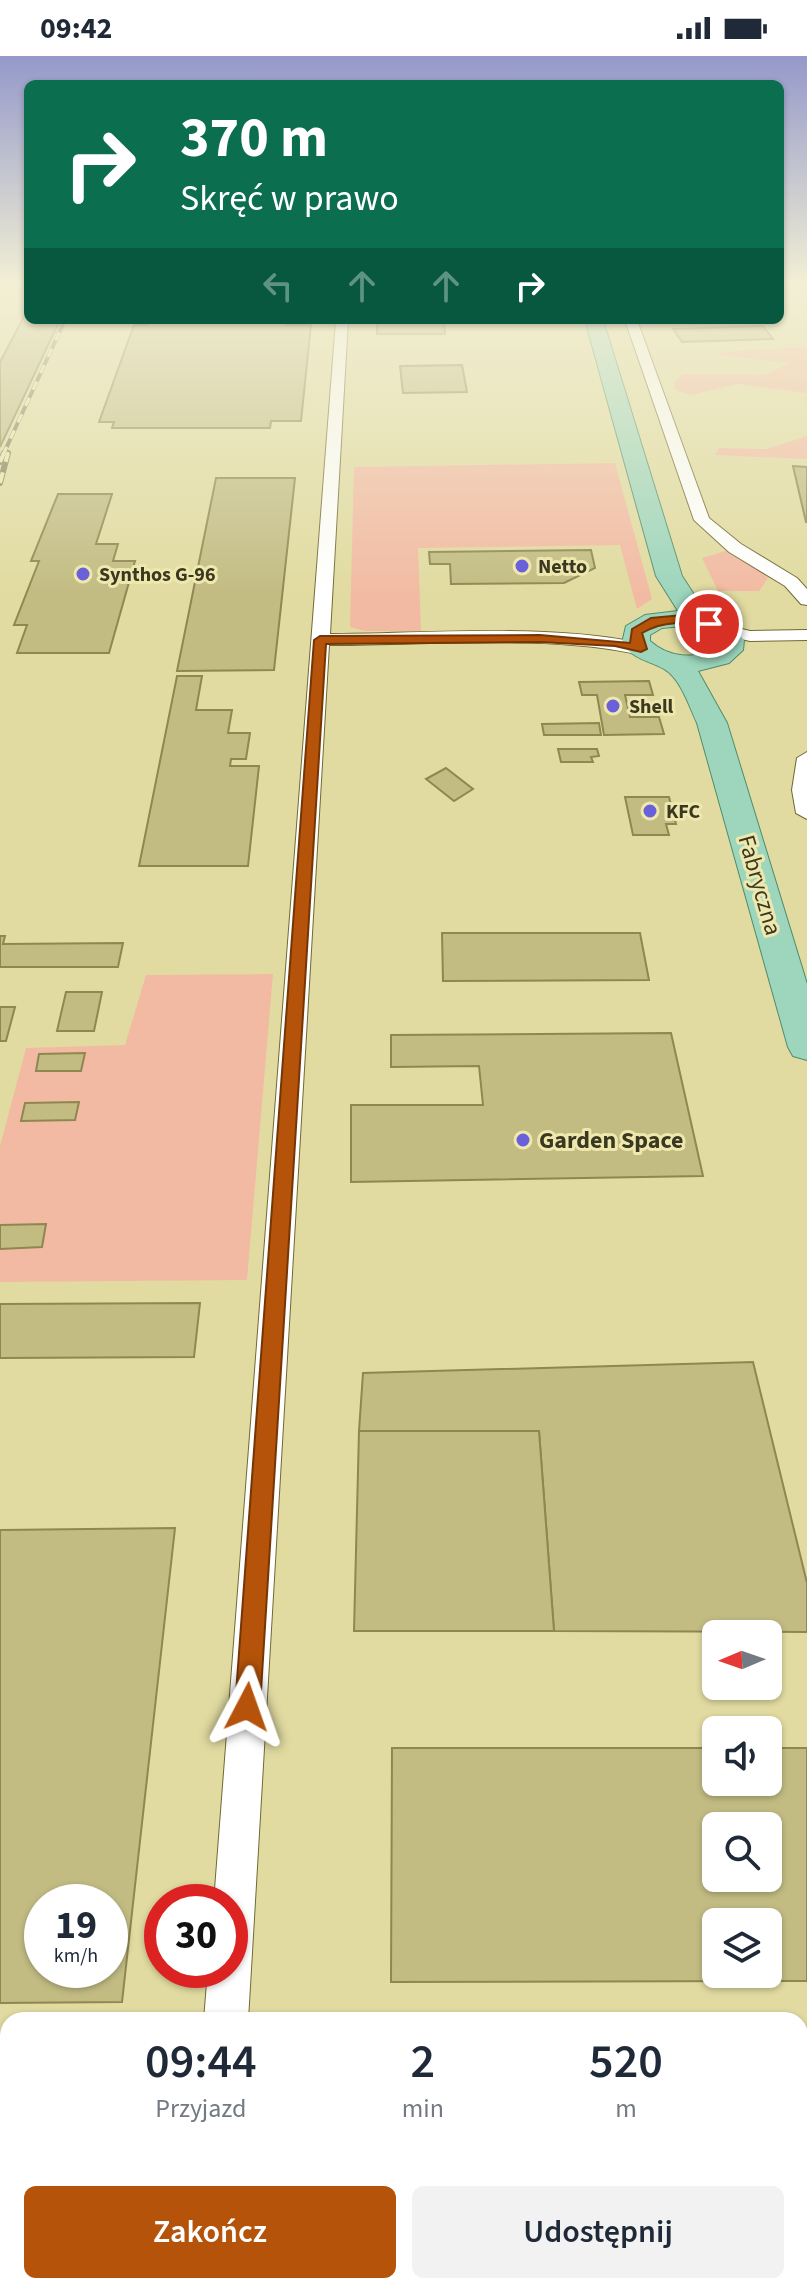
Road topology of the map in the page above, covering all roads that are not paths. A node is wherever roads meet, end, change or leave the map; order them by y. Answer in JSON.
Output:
{"nodes":[{"id":1,"x":337,"y":386,"type":"edge"},
{"id":2,"x":613,"y":386,"type":"edge"},
{"id":3,"x":655,"y":386,"type":"edge"},
{"id":4,"x":669,"y":576,"type":"junction"},
{"id":5,"x":807,"y":600,"type":"edge"},
{"id":6,"x":649,"y":632,"type":"junction"},
{"id":7,"x":807,"y":635,"type":"edge"},
{"id":8,"x":320,"y":640,"type":"junction"},
{"id":9,"x":715,"y":640,"type":"junction"},
{"id":10,"x":807,"y":645,"type":"edge"},
{"id":11,"x":673,"y":662,"type":"junction"},
{"id":12,"x":712,"y":723,"type":"junction"},
{"id":13,"x":807,"y":758,"type":"edge"},
{"id":14,"x":807,"y":813,"type":"edge"},
{"id":15,"x":807,"y":1047,"type":"edge"},
{"id":16,"x":235,"y":1884,"type":"edge"},
{"id":17,"x":228,"y":1988,"type":"edge"},
{"id":18,"x":226,"y":2012,"type":"edge"}],
"edges":[{"from":1,"to":8,"type":"street"},
{"from":2,"to":4,"type":"main road"},
{"from":3,"to":5,"type":"street"},
{"from":4,"to":6,"type":"main road"},
{"from":4,"to":9,"type":"main road"},
{"from":6,"to":8,"type":"street"},
{"from":6,"to":9,"type":"main road"},
{"from":6,"to":11,"type":"main road"},
{"from":7,"to":9,"type":"street"},
{"from":8,"to":16,"type":"street"},
{"from":9,"to":10,"type":"street"},
{"from":9,"to":11,"type":"main road"},
{"from":9,"to":12,"type":"main road","name":"Fabryczna"},
{"from":11,"to":12,"type":"main road","name":"Fabryczna"},
{"from":12,"to":15,"type":"main road","name":"Fabryczna"},
{"from":13,"to":14,"type":"street"},
{"from":17,"to":18,"type":"street"}]}
